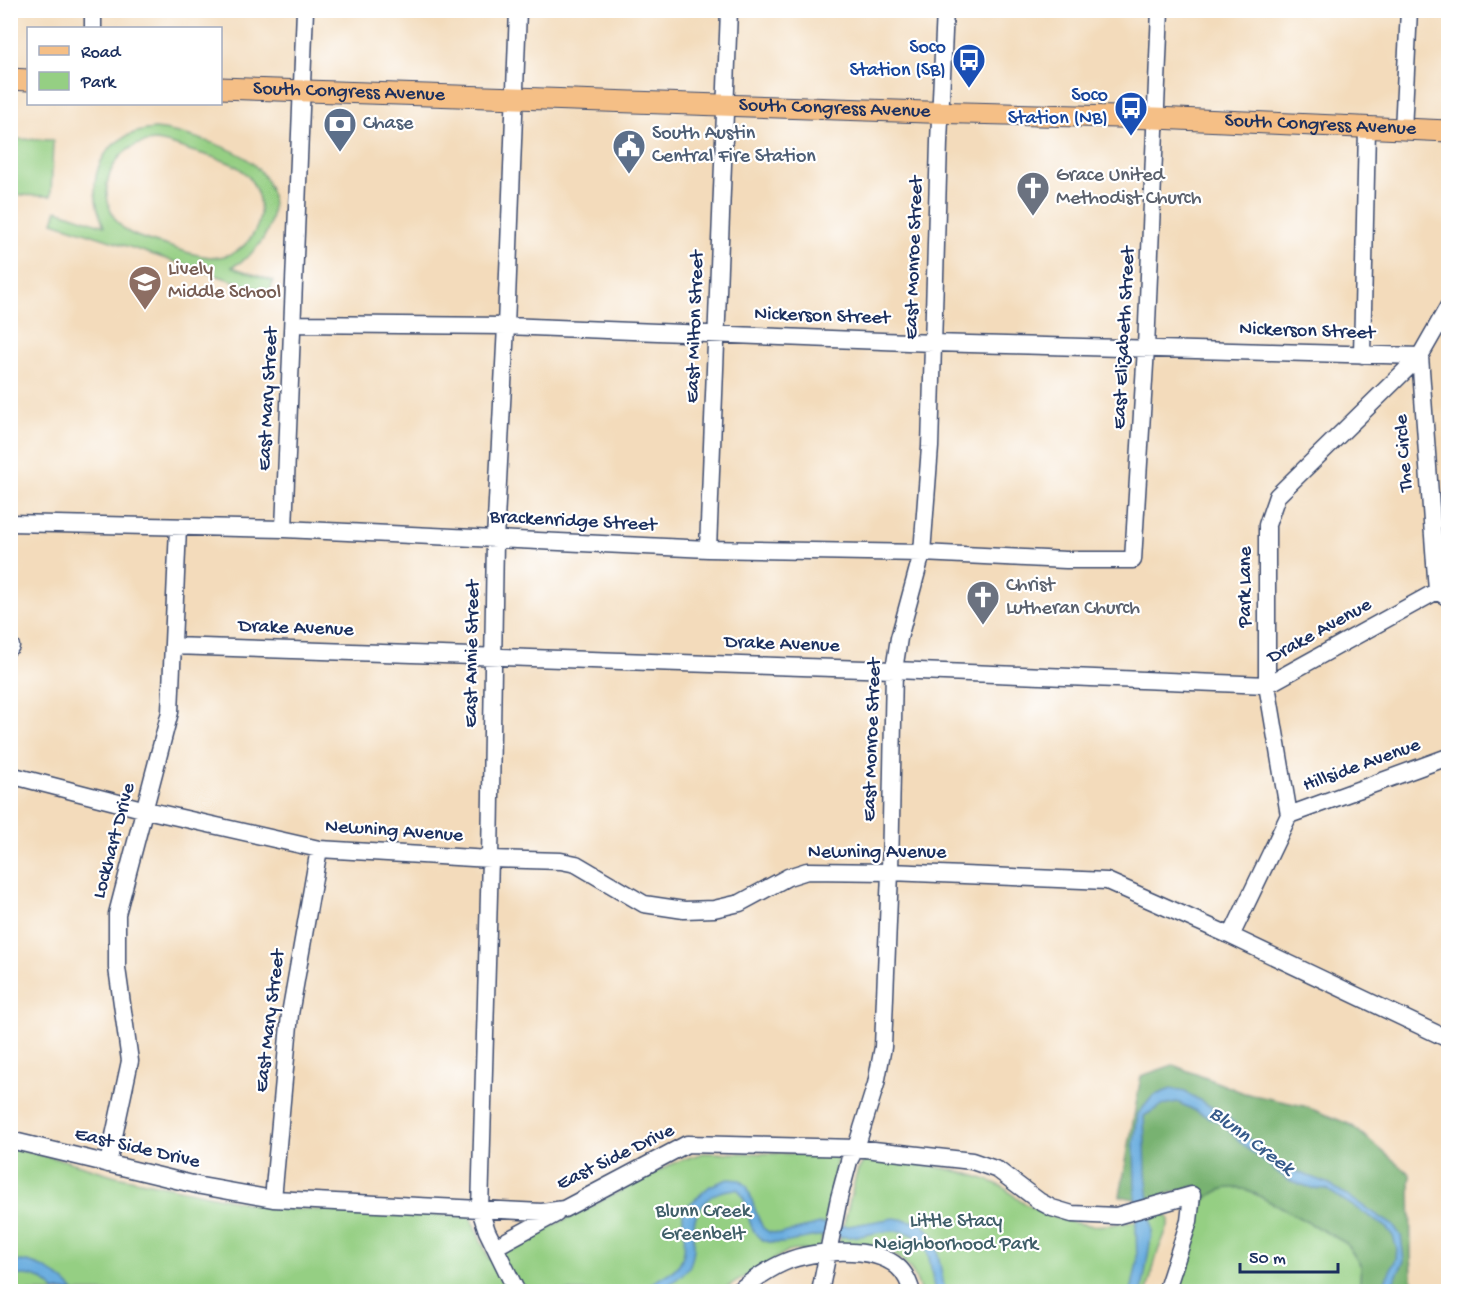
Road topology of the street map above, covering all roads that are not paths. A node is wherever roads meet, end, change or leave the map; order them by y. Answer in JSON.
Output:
{"nodes":[{"id":1,"x":93,"y":10,"type":"edge"},
{"id":2,"x":306,"y":10,"type":"edge"},
{"id":3,"x":518,"y":10,"type":"edge"},
{"id":4,"x":729,"y":10,"type":"edge"},
{"id":5,"x":945,"y":10,"type":"edge"},
{"id":6,"x":1160,"y":10,"type":"edge"},
{"id":7,"x":1409,"y":10,"type":"edge"},
{"id":8,"x":93,"y":27,"type":"edge"},
{"id":9,"x":10,"y":79,"type":"edge"},
{"id":10,"x":27,"y":80,"type":"edge"},
{"id":11,"x":222,"y":88,"type":"edge"},
{"id":12,"x":302,"y":91,"type":"junction"},
{"id":13,"x":515,"y":99,"type":"junction"},
{"id":14,"x":726,"y":106,"type":"junction"},
{"id":15,"x":940,"y":113,"type":"junction"},
{"id":16,"x":1156,"y":118,"type":"junction"},
{"id":17,"x":1367,"y":129,"type":"junction"},
{"id":18,"x":1403,"y":130,"type":"junction"},
{"id":19,"x":1449,"y":131,"type":"edge"},
{"id":20,"x":1449,"y":307,"type":"edge"},
{"id":21,"x":294,"y":324,"type":"junction"},
{"id":22,"x":506,"y":326,"type":"junction"},
{"id":23,"x":717,"y":334,"type":"junction"},
{"id":24,"x":933,"y":343,"type":"junction"},
{"id":25,"x":1146,"y":348,"type":"junction"},
{"id":26,"x":1362,"y":355,"type":"junction"},
{"id":27,"x":1420,"y":356,"type":"junction"},
{"id":28,"x":10,"y":523,"type":"edge"},
{"id":29,"x":178,"y":528,"type":"junction"},
{"id":30,"x":284,"y":529,"type":"junction"},
{"id":31,"x":495,"y":540,"type":"junction"},
{"id":32,"x":708,"y":549,"type":"junction"},
{"id":33,"x":922,"y":553,"type":"junction"},
{"id":34,"x":1133,"y":560,"type":"joint"},
{"id":35,"x":1443,"y":594,"type":"edge"},
{"id":36,"x":173,"y":646,"type":"junction"},
{"id":37,"x":494,"y":657,"type":"junction"},
{"id":38,"x":894,"y":670,"type":"junction"},
{"id":39,"x":1267,"y":685,"type":"junction"},
{"id":40,"x":1449,"y":757,"type":"edge"},
{"id":41,"x":10,"y":775,"type":"edge"},
{"id":42,"x":146,"y":810,"type":"junction"},
{"id":43,"x":1289,"y":815,"type":"junction"},
{"id":44,"x":319,"y":849,"type":"junction"},
{"id":45,"x":490,"y":859,"type":"junction"},
{"id":46,"x":890,"y":872,"type":"junction"},
{"id":47,"x":1231,"y":936,"type":"junction"},
{"id":48,"x":1449,"y":1039,"type":"edge"},
{"id":49,"x":10,"y":1140,"type":"edge"},
{"id":50,"x":856,"y":1148,"type":"junction"},
{"id":51,"x":108,"y":1164,"type":"junction"},
{"id":52,"x":273,"y":1199,"type":"junction"},
{"id":53,"x":564,"y":1209,"type":"junction"},
{"id":54,"x":480,"y":1210,"type":"junction"},
{"id":55,"x":495,"y":1247,"type":"junction"},
{"id":56,"x":829,"y":1248,"type":"junction"},
{"id":57,"x":517,"y":1292,"type":"edge"},
{"id":58,"x":737,"y":1292,"type":"edge"},
{"id":59,"x":820,"y":1292,"type":"edge"},
{"id":60,"x":912,"y":1292,"type":"edge"},
{"id":61,"x":1166,"y":1292,"type":"edge"}],
"edges":[{"from":1,"to":8,"type":"street"},
{"from":2,"to":12,"type":"street","name":"East Mary Street"},
{"from":3,"to":13,"type":"street","name":"East Annie Street"},
{"from":4,"to":14,"type":"street","name":"East Milton Street"},
{"from":5,"to":15,"type":"street","name":"East Monroe Street"},
{"from":6,"to":16,"type":"street","name":"East Elizabeth Street"},
{"from":7,"to":18,"type":"street"},
{"from":9,"to":10,"type":"main road"},
{"from":11,"to":12,"type":"main road","name":"South Congress Avenue"},
{"from":12,"to":13,"type":"main road","name":"South Congress Avenue"},
{"from":12,"to":21,"type":"street","name":"East Mary Street"},
{"from":13,"to":14,"type":"main road","name":"South Congress Avenue"},
{"from":13,"to":22,"type":"street","name":"East Annie Street"},
{"from":14,"to":15,"type":"main road","name":"South Congress Avenue"},
{"from":14,"to":23,"type":"street","name":"East Milton Street"},
{"from":15,"to":16,"type":"main road","name":"South Congress Avenue"},
{"from":15,"to":24,"type":"street","name":"East Monroe Street"},
{"from":16,"to":17,"type":"main road","name":"South Congress Avenue"},
{"from":16,"to":25,"type":"street","name":"East Elizabeth Street"},
{"from":17,"to":18,"type":"main road","name":"South Congress Avenue"},
{"from":17,"to":26,"type":"street"},
{"from":18,"to":19,"type":"main road","name":"South Congress Avenue"},
{"from":20,"to":27,"type":"street"},
{"from":21,"to":22,"type":"street","name":"Nickerson Street"},
{"from":21,"to":30,"type":"street","name":"East Mary Street"},
{"from":22,"to":23,"type":"street","name":"Nickerson Street"},
{"from":22,"to":31,"type":"street","name":"East Annie Street"},
{"from":23,"to":24,"type":"street","name":"Nickerson Street"},
{"from":23,"to":32,"type":"street","name":"East Milton Street"},
{"from":24,"to":25,"type":"street","name":"Nickerson Street"},
{"from":24,"to":33,"type":"street","name":"East Monroe Street"},
{"from":25,"to":26,"type":"street","name":"Nickerson Street"},
{"from":25,"to":34,"type":"street","name":"East Elizabeth Street"},
{"from":26,"to":27,"type":"street","name":"Nickerson Street"},
{"from":27,"to":35,"type":"street","name":"The Circle"},
{"from":27,"to":39,"type":"street","name":"Park Lane"},
{"from":28,"to":29,"type":"street","name":"Brackenridge Street"},
{"from":29,"to":30,"type":"street","name":"Brackenridge Street"},
{"from":29,"to":36,"type":"street","name":"Lockhart Drive"},
{"from":30,"to":31,"type":"street","name":"Brackenridge Street"},
{"from":31,"to":32,"type":"street","name":"Brackenridge Street"},
{"from":31,"to":37,"type":"street","name":"East Annie Street"},
{"from":32,"to":33,"type":"street","name":"Brackenridge Street"},
{"from":33,"to":34,"type":"street","name":"Brackenridge Street"},
{"from":33,"to":38,"type":"street","name":"East Monroe Street"},
{"from":35,"to":39,"type":"street","name":"Drake Avenue"},
{"from":36,"to":37,"type":"street","name":"Drake Avenue"},
{"from":36,"to":42,"type":"street","name":"Lockhart Drive"},
{"from":37,"to":38,"type":"street","name":"Drake Avenue"},
{"from":37,"to":45,"type":"street","name":"East Annie Street"},
{"from":38,"to":39,"type":"street","name":"Drake Avenue"},
{"from":38,"to":46,"type":"street","name":"East Monroe Street"},
{"from":39,"to":43,"type":"street","name":"Park Lane"},
{"from":40,"to":43,"type":"street","name":"Hillside Avenue"},
{"from":41,"to":42,"type":"street","name":"Newning Avenue"},
{"from":42,"to":44,"type":"street","name":"Newning Avenue"},
{"from":42,"to":51,"type":"street","name":"Lockhart Drive"},
{"from":43,"to":47,"type":"street"},
{"from":44,"to":45,"type":"street","name":"Newning Avenue"},
{"from":44,"to":52,"type":"street","name":"East Mary Street"},
{"from":45,"to":46,"type":"street","name":"Newning Avenue"},
{"from":45,"to":54,"type":"street","name":"East Annie Street"},
{"from":46,"to":47,"type":"street","name":"Newning Avenue"},
{"from":46,"to":50,"type":"street","name":"East Monroe Street"},
{"from":47,"to":48,"type":"street","name":"Newning Avenue"},
{"from":49,"to":51,"type":"street","name":"East Side Drive"},
{"from":50,"to":53,"type":"street","name":"East Side Drive"},
{"from":50,"to":56,"type":"street","name":"East Monroe Street"},
{"from":50,"to":61,"type":"street","name":"East Side Drive"},
{"from":51,"to":52,"type":"street","name":"East Side Drive"},
{"from":52,"to":54,"type":"street","name":"East Side Drive"},
{"from":53,"to":54,"type":"street","name":"East Side Drive"},
{"from":53,"to":55,"type":"street"},
{"from":54,"to":55,"type":"street"},
{"from":55,"to":57,"type":"street"},
{"from":56,"to":58,"type":"street"},
{"from":56,"to":59,"type":"street","name":"East Monroe Street"},
{"from":56,"to":60,"type":"street"}]}
